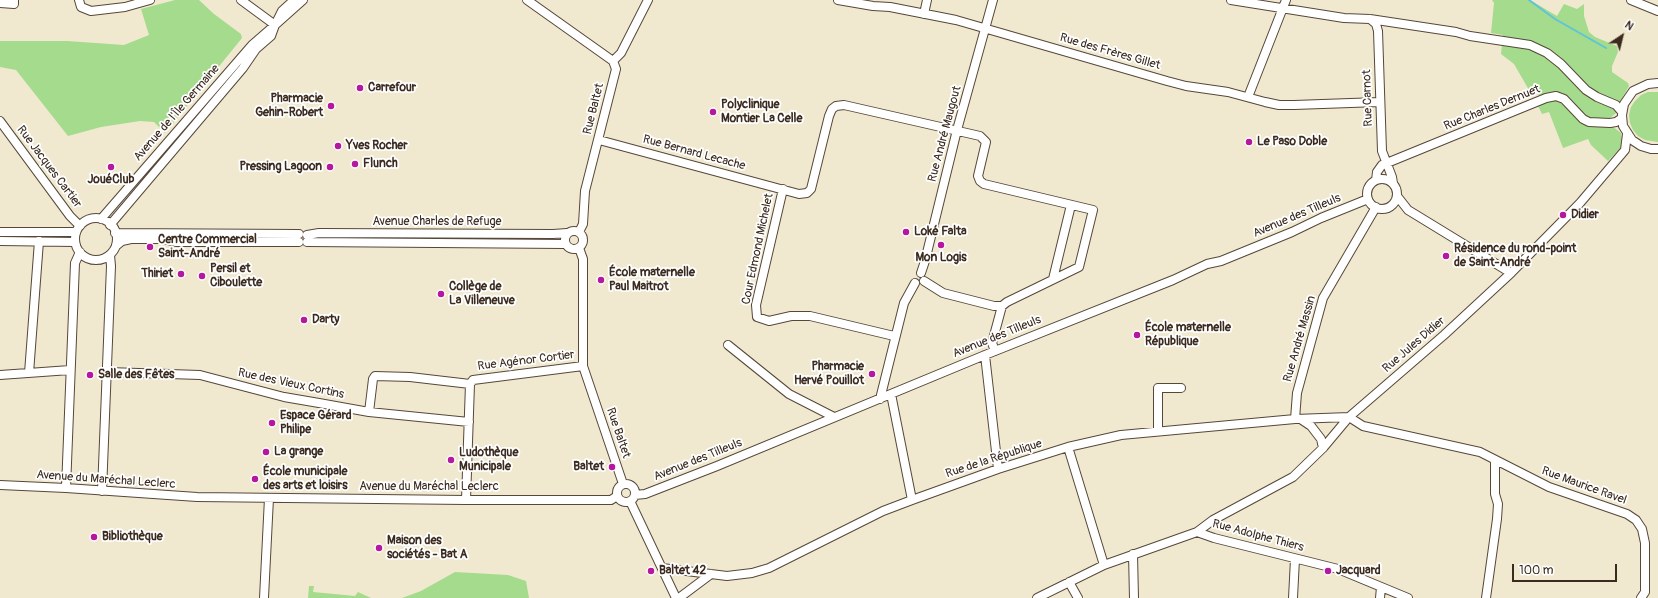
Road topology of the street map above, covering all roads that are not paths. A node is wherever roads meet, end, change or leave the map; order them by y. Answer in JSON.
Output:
{"nodes":[{"id":1,"x":14,"y":0,"type":"edge"},
{"id":2,"x":79,"y":0,"type":"edge"},
{"id":3,"x":150,"y":0,"type":"edge"},
{"id":4,"x":241,"y":0,"type":"edge"},
{"id":5,"x":294,"y":0,"type":"edge"},
{"id":6,"x":303,"y":0,"type":"edge"},
{"id":7,"x":527,"y":0,"type":"edge"},
{"id":8,"x":648,"y":0,"type":"edge"},
{"id":9,"x":838,"y":0,"type":"edge"},
{"id":10,"x":927,"y":0,"type":"edge"},
{"id":11,"x":993,"y":0,"type":"edge"},
{"id":12,"x":1231,"y":0,"type":"edge"},
{"id":13,"x":1631,"y":0,"type":"edge"},
{"id":14,"x":0,"y":3,"type":"edge"},
{"id":15,"x":1284,"y":4,"type":"edge"},
{"id":16,"x":1658,"y":10,"type":"edge"},
{"id":17,"x":924,"y":14,"type":"junction"},
{"id":18,"x":1370,"y":19,"type":"junction"},
{"id":19,"x":1385,"y":21,"type":"junction"},
{"id":20,"x":275,"y":25,"type":"junction"},
{"id":21,"x":986,"y":29,"type":"junction"},
{"id":22,"x":1378,"y":31,"type":"junction"},
{"id":23,"x":613,"y":61,"type":"junction"},
{"id":24,"x":1658,"y":83,"type":"edge"},
{"id":25,"x":1248,"y":97,"type":"junction"},
{"id":26,"x":1379,"y":102,"type":"junction"},
{"id":27,"x":1622,"y":115,"type":"junction"},
{"id":28,"x":0,"y":122,"type":"edge"},
{"id":29,"x":957,"y":130,"type":"junction"},
{"id":30,"x":1627,"y":134,"type":"junction"},
{"id":31,"x":599,"y":140,"type":"junction"},
{"id":32,"x":1641,"y":146,"type":"junction"},
{"id":33,"x":1658,"y":148,"type":"edge"},
{"id":34,"x":1625,"y":150,"type":"junction"},
{"id":35,"x":1386,"y":163,"type":"junction"},
{"id":36,"x":1376,"y":180,"type":"junction"},
{"id":37,"x":1393,"y":183,"type":"junction"},
{"id":38,"x":783,"y":190,"type":"junction"},
{"id":39,"x":1397,"y":196,"type":"junction"},
{"id":40,"x":1368,"y":199,"type":"junction"},
{"id":41,"x":1071,"y":204,"type":"junction"},
{"id":42,"x":1376,"y":207,"type":"junction"},
{"id":43,"x":1389,"y":207,"type":"junction"},
{"id":44,"x":1408,"y":210,"type":"junction"},
{"id":45,"x":101,"y":219,"type":"junction"},
{"id":46,"x":110,"y":225,"type":"junction"},
{"id":47,"x":78,"y":229,"type":"junction"},
{"id":48,"x":0,"y":232,"type":"edge"},
{"id":49,"x":579,"y":232,"type":"junction"},
{"id":50,"x":115,"y":233,"type":"junction"},
{"id":51,"x":567,"y":233,"type":"junction"},
{"id":52,"x":303,"y":238,"type":"junction"},
{"id":53,"x":0,"y":241,"type":"edge"},
{"id":54,"x":39,"y":241,"type":"junction"},
{"id":55,"x":75,"y":242,"type":"junction"},
{"id":56,"x":565,"y":244,"type":"junction"},
{"id":57,"x":116,"y":246,"type":"junction"},
{"id":58,"x":579,"y":248,"type":"junction"},
{"id":59,"x":80,"y":252,"type":"junction"},
{"id":60,"x":110,"y":255,"type":"junction"},
{"id":61,"x":1511,"y":273,"type":"junction"},
{"id":62,"x":922,"y":277,"type":"junction"},
{"id":63,"x":1054,"y":280,"type":"junction"},
{"id":64,"x":1002,"y":306,"type":"junction"},
{"id":65,"x":894,"y":336,"type":"junction"},
{"id":66,"x":728,"y":345,"type":"dead end"},
{"id":67,"x":995,"y":351,"type":"junction"},
{"id":68,"x":985,"y":355,"type":"junction"},
{"id":69,"x":583,"y":366,"type":"junction"},
{"id":70,"x":70,"y":370,"type":"junction"},
{"id":71,"x":108,"y":372,"type":"junction"},
{"id":72,"x":29,"y":373,"type":"junction"},
{"id":73,"x":0,"y":375,"type":"edge"},
{"id":74,"x":470,"y":384,"type":"junction"},
{"id":75,"x":1181,"y":388,"type":"dead end"},
{"id":76,"x":891,"y":394,"type":"junction"},
{"id":77,"x":880,"y":398,"type":"junction"},
{"id":78,"x":369,"y":412,"type":"junction"},
{"id":79,"x":834,"y":417,"type":"junction"},
{"id":80,"x":1349,"y":417,"type":"junction"},
{"id":81,"x":1298,"y":419,"type":"junction"},
{"id":82,"x":469,"y":422,"type":"junction"},
{"id":83,"x":1158,"y":431,"type":"junction"},
{"id":84,"x":1068,"y":447,"type":"junction"},
{"id":85,"x":1323,"y":448,"type":"junction"},
{"id":86,"x":1495,"y":460,"type":"junction"},
{"id":87,"x":998,"y":469,"type":"junction"},
{"id":88,"x":623,"y":484,"type":"junction"},
{"id":89,"x":0,"y":485,"type":"edge"},
{"id":90,"x":66,"y":488,"type":"junction"},
{"id":91,"x":102,"y":491,"type":"junction"},
{"id":92,"x":269,"y":498,"type":"junction"},
{"id":93,"x":614,"y":498,"type":"junction"},
{"id":94,"x":632,"y":498,"type":"junction"},
{"id":95,"x":466,"y":500,"type":"junction"},
{"id":96,"x":912,"y":500,"type":"junction"},
{"id":97,"x":1198,"y":532,"type":"junction"},
{"id":98,"x":1133,"y":554,"type":"junction"},
{"id":99,"x":1295,"y":559,"type":"junction"},
{"id":100,"x":1104,"y":565,"type":"junction"},
{"id":101,"x":662,"y":568,"type":"junction"},
{"id":102,"x":711,"y":574,"type":"junction"},
{"id":103,"x":1069,"y":582,"type":"junction"},
{"id":104,"x":1381,"y":587,"type":"junction"},
{"id":105,"x":264,"y":598,"type":"edge"},
{"id":106,"x":676,"y":598,"type":"edge"},
{"id":107,"x":679,"y":598,"type":"edge"},
{"id":108,"x":1037,"y":598,"type":"edge"},
{"id":109,"x":1078,"y":598,"type":"edge"},
{"id":110,"x":1134,"y":598,"type":"edge"},
{"id":111,"x":1293,"y":598,"type":"edge"},
{"id":112,"x":1380,"y":598,"type":"edge"},
{"id":113,"x":1408,"y":598,"type":"edge"},
{"id":114,"x":1486,"y":598,"type":"edge"},
{"id":115,"x":1641,"y":598,"type":"edge"}],
"edges":[{"from":1,"to":14,"type":"street"},
{"from":2,"to":3,"type":"street"},
{"from":4,"to":20,"type":"street"},
{"from":5,"to":20,"type":"street","name":"Avenue de l'Île Germaine"},
{"from":6,"to":20,"type":"street","name":"Avenue de l'Île Germaine"},
{"from":7,"to":23,"type":"street"},
{"from":8,"to":23,"type":"street"},
{"from":9,"to":17,"type":"street","name":"Rue des Frères Gillet"},
{"from":10,"to":17,"type":"street"},
{"from":11,"to":21,"type":"street","name":"Rue André Maugout"},
{"from":12,"to":15,"type":"street"},
{"from":13,"to":16,"type":"street"},
{"from":15,"to":18,"type":"street"},
{"from":15,"to":25,"type":"street"},
{"from":17,"to":21,"type":"street","name":"Rue des Frères Gillet"},
{"from":18,"to":19,"type":"street"},
{"from":18,"to":22,"type":"street"},
{"from":19,"to":22,"type":"street"},
{"from":19,"to":27,"type":"street"},
{"from":20,"to":45,"type":"street","name":"Avenue de l'Île Germaine"},
{"from":20,"to":46,"type":"street","name":"Avenue de l'Île Germaine"},
{"from":21,"to":25,"type":"street","name":"Rue des Frères Gillet"},
{"from":21,"to":29,"type":"street","name":"Rue André Maugout"},
{"from":22,"to":26,"type":"street","name":"Rue Carnot"},
{"from":23,"to":31,"type":"street","name":"Rue Baltet"},
{"from":24,"to":27,"type":"street"},
{"from":25,"to":26,"type":"street","name":"Rue des Frères Gillet"},
{"from":26,"to":35,"type":"street","name":"Rue Carnot"},
{"from":27,"to":30,"type":"street"},
{"from":27,"to":35,"type":"street","name":"Rue Charles Dernuet"},
{"from":28,"to":47,"type":"street","name":"Rue Jacques Cartier"},
{"from":29,"to":38,"type":"street","name":"Rue Bernard Lecache"},
{"from":29,"to":41,"type":"street"},
{"from":29,"to":62,"type":"street","name":"Rue André Maugout"},
{"from":30,"to":32,"type":"street"},
{"from":30,"to":34,"type":"street"},
{"from":31,"to":38,"type":"street","name":"Rue Bernard Lecache"},
{"from":31,"to":49,"type":"street","name":"Rue Baltet"},
{"from":32,"to":33,"type":"street"},
{"from":32,"to":34,"type":"street"},
{"from":34,"to":61,"type":"street","name":"Rue Jules Didier"},
{"from":35,"to":36,"type":"street"},
{"from":35,"to":37,"type":"street","name":"Rue Carnot"},
{"from":36,"to":37,"type":"street"},
{"from":36,"to":40,"type":"street"},
{"from":37,"to":39,"type":"street"},
{"from":38,"to":65,"type":"street","name":"Cour Edmond Michelet"},
{"from":39,"to":43,"type":"street"},
{"from":39,"to":44,"type":"street"},
{"from":40,"to":42,"type":"street"},
{"from":40,"to":67,"type":"street","name":"Avenue des Tilleuls"},
{"from":41,"to":63,"type":"street"},
{"from":41,"to":63,"type":"street"},
{"from":42,"to":43,"type":"street"},
{"from":42,"to":81,"type":"street","name":"Rue André Massin"},
{"from":43,"to":44,"type":"street"},
{"from":44,"to":61,"type":"street"},
{"from":45,"to":46,"type":"street"},
{"from":45,"to":47,"type":"street"},
{"from":46,"to":50,"type":"street"},
{"from":47,"to":48,"type":"street"},
{"from":47,"to":55,"type":"street"},
{"from":49,"to":51,"type":"street"},
{"from":49,"to":58,"type":"street"},
{"from":50,"to":52,"type":"street","name":"Avenue Charles de Refuge"},
{"from":50,"to":57,"type":"street"},
{"from":51,"to":52,"type":"street","name":"Avenue Charles de Refuge"},
{"from":51,"to":56,"type":"street"},
{"from":52,"to":56,"type":"street","name":"Avenue Charles de Refuge"},
{"from":52,"to":57,"type":"street","name":"Avenue Charles de Refuge"},
{"from":53,"to":54,"type":"street"},
{"from":54,"to":55,"type":"street"},
{"from":54,"to":72,"type":"street"},
{"from":55,"to":59,"type":"street"},
{"from":56,"to":58,"type":"street"},
{"from":57,"to":60,"type":"street"},
{"from":58,"to":69,"type":"street","name":"Rue Baltet"},
{"from":59,"to":60,"type":"street"},
{"from":59,"to":70,"type":"street"},
{"from":60,"to":71,"type":"street"},
{"from":61,"to":80,"type":"street","name":"Rue Jules Didier"},
{"from":62,"to":64,"type":"street"},
{"from":62,"to":65,"type":"street","name":"Rue André Maugout"},
{"from":63,"to":64,"type":"street"},
{"from":64,"to":67,"type":"street"},
{"from":65,"to":77,"type":"street"},
{"from":66,"to":79,"type":"street"},
{"from":67,"to":68,"type":"street","name":"Avenue des Tilleuls"},
{"from":68,"to":76,"type":"street","name":"Avenue des Tilleuls"},
{"from":68,"to":87,"type":"street"},
{"from":69,"to":74,"type":"street","name":"Rue Agénor Cortier"},
{"from":69,"to":88,"type":"street","name":"Rue Baltet"},
{"from":70,"to":72,"type":"street"},
{"from":70,"to":90,"type":"street"},
{"from":71,"to":78,"type":"street","name":"Rue des Vieux Cortins"},
{"from":71,"to":91,"type":"street"},
{"from":72,"to":73,"type":"street"},
{"from":74,"to":78,"type":"street"},
{"from":74,"to":82,"type":"street","name":"Rue Agénor Cortier"},
{"from":75,"to":83,"type":"street"},
{"from":76,"to":77,"type":"street","name":"Avenue des Tilleuls"},
{"from":76,"to":96,"type":"street"},
{"from":77,"to":79,"type":"street","name":"Avenue des Tilleuls"},
{"from":78,"to":82,"type":"street","name":"Rue des Vieux Cortins"},
{"from":79,"to":94,"type":"street","name":"Avenue des Tilleuls"},
{"from":80,"to":81,"type":"street","name":"Rue de la République"},
{"from":80,"to":85,"type":"street","name":"Rue Jules Didier"},
{"from":80,"to":86,"type":"street","name":"Rue Maurice Ravel"},
{"from":81,"to":83,"type":"street","name":"Rue de la République"},
{"from":81,"to":85,"type":"street"},
{"from":82,"to":95,"type":"street","name":"Rue Agénor Cortier"},
{"from":83,"to":84,"type":"street","name":"Rue de la République"},
{"from":84,"to":87,"type":"street","name":"Rue de la République"},
{"from":84,"to":100,"type":"street"},
{"from":85,"to":97,"type":"street","name":"Rue Jules Didier"},
{"from":86,"to":114,"type":"street"},
{"from":86,"to":115,"type":"street","name":"Rue Maurice Ravel"},
{"from":87,"to":96,"type":"street","name":"Rue de la République"},
{"from":88,"to":93,"type":"street"},
{"from":88,"to":94,"type":"street"},
{"from":89,"to":90,"type":"street","name":"Avenue du Maréchal Leclerc"},
{"from":90,"to":91,"type":"street","name":"Avenue du Maréchal Leclerc"},
{"from":91,"to":92,"type":"street","name":"Avenue du Maréchal Leclerc"},
{"from":92,"to":95,"type":"street","name":"Avenue du Maréchal Leclerc"},
{"from":92,"to":105,"type":"street"},
{"from":93,"to":94,"type":"street"},
{"from":93,"to":95,"type":"street","name":"Avenue du Maréchal Leclerc"},
{"from":94,"to":101,"type":"street"},
{"from":96,"to":102,"type":"street","name":"Rue de la République"},
{"from":97,"to":98,"type":"street","name":"Rue Adolphe Thiers"},
{"from":97,"to":99,"type":"street","name":"Rue Adolphe Thiers"},
{"from":98,"to":100,"type":"street","name":"Rue Adolphe Thiers"},
{"from":98,"to":110,"type":"street"},
{"from":99,"to":104,"type":"street","name":"Rue Adolphe Thiers"},
{"from":99,"to":111,"type":"street"},
{"from":100,"to":103,"type":"street","name":"Rue Adolphe Thiers"},
{"from":101,"to":102,"type":"street","name":"Rue de la République"},
{"from":101,"to":106,"type":"street"},
{"from":102,"to":107,"type":"street"},
{"from":103,"to":108,"type":"street","name":"Rue Adolphe Thiers"},
{"from":103,"to":109,"type":"street"},
{"from":104,"to":112,"type":"street"},
{"from":104,"to":113,"type":"street","name":"Rue Adolphe Thiers"}]}
